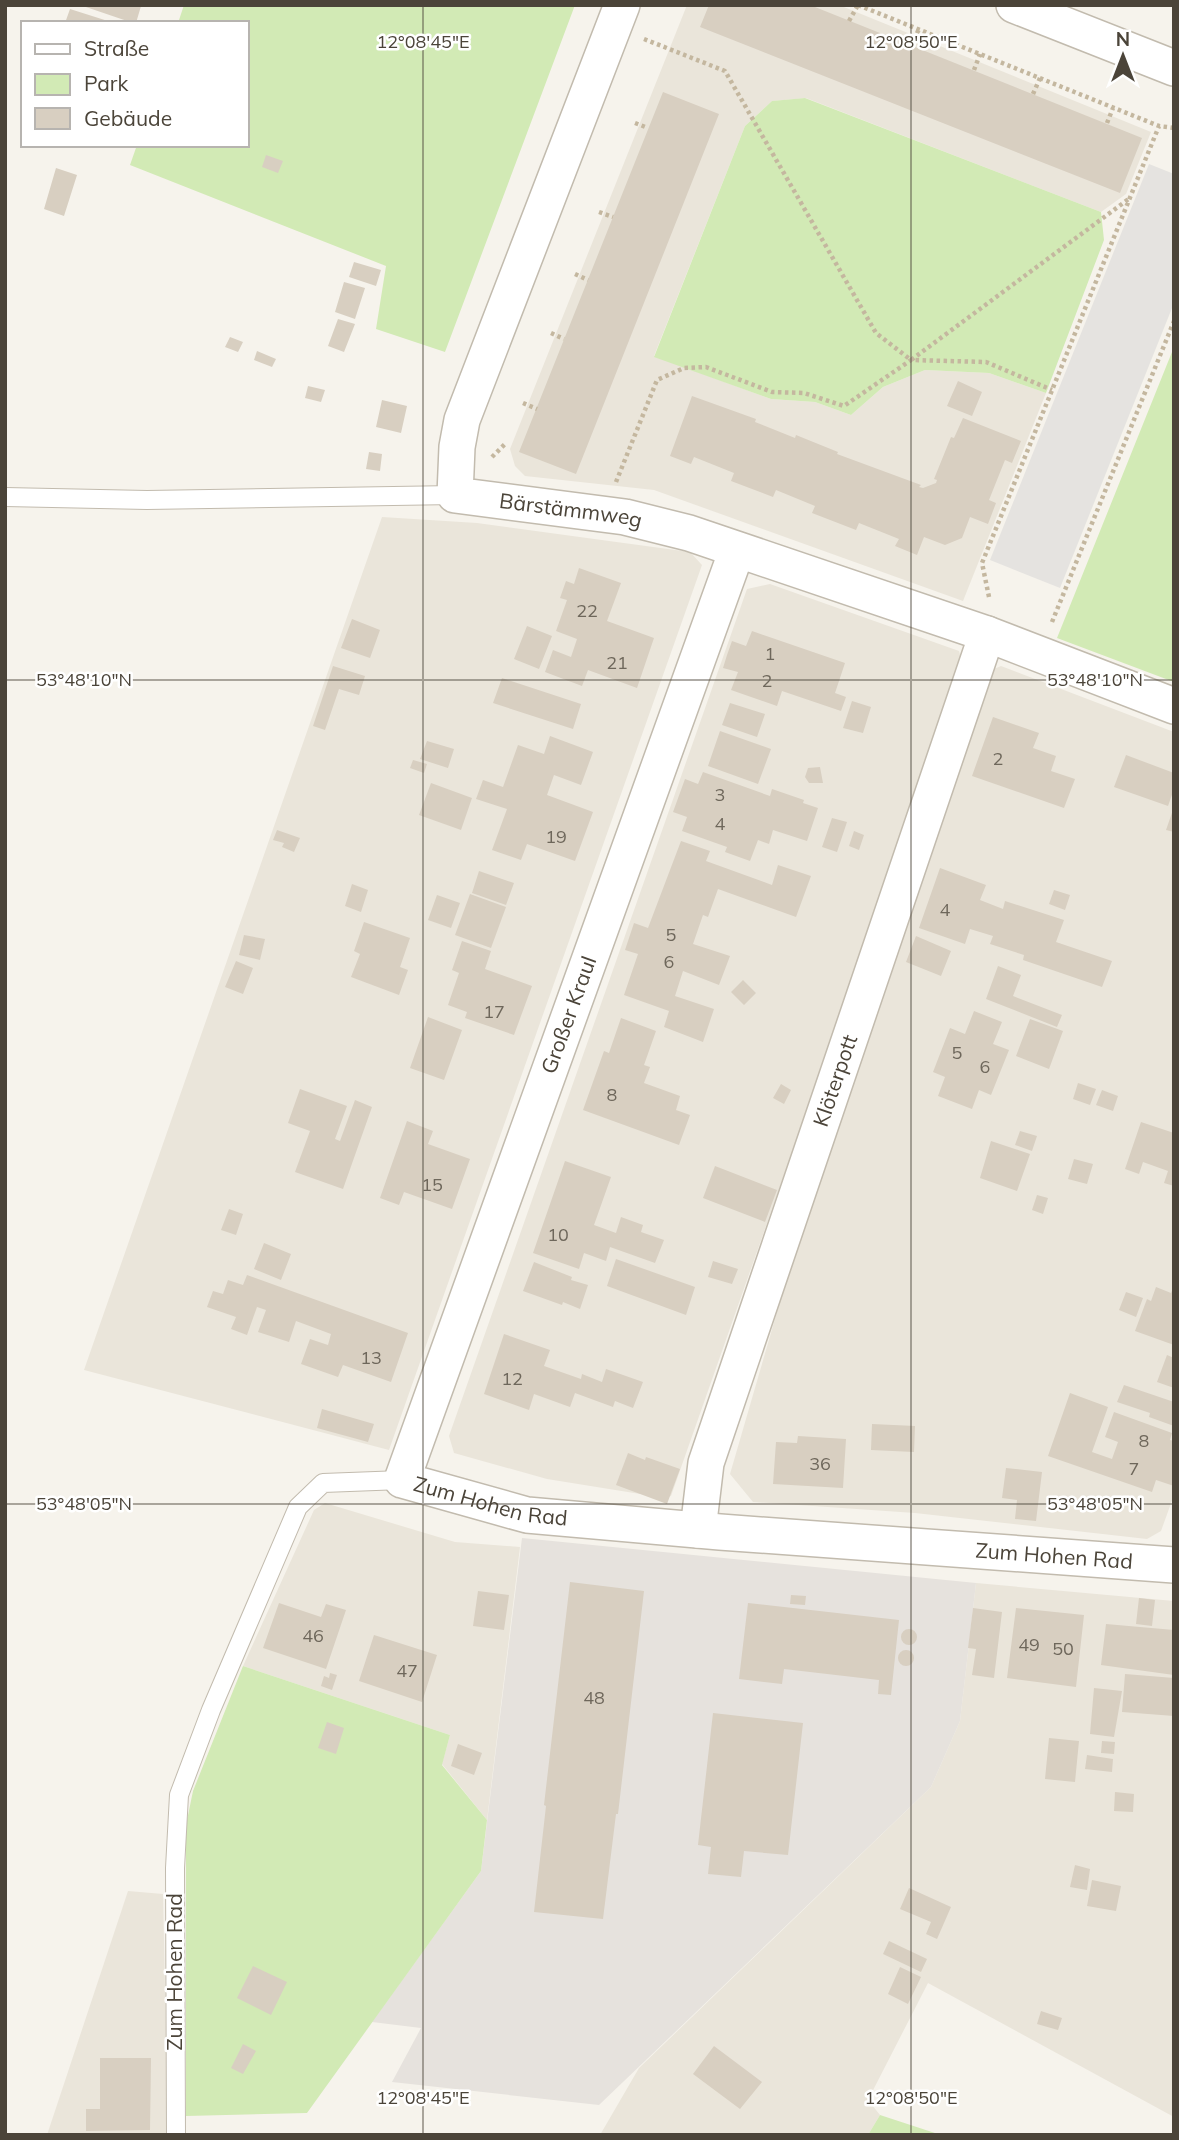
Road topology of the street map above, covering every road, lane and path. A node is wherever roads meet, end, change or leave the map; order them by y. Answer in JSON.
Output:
{"nodes":[{"id":1,"x":858,"y":5,"type":"edge"},
{"id":2,"x":1014,"y":5,"type":"edge"},
{"id":3,"x":617,"y":16,"type":"edge"},
{"id":4,"x":849,"y":21,"type":"dead end"},
{"id":5,"x":919,"y":30,"type":"junction"},
{"id":6,"x":911,"y":46,"type":"dead end"},
{"id":7,"x":981,"y":54,"type":"junction"},
{"id":8,"x":1174,"y":68,"type":"edge"},
{"id":9,"x":974,"y":71,"type":"dead end"},
{"id":10,"x":1040,"y":78,"type":"junction"},
{"id":11,"x":1033,"y":94,"type":"dead end"},
{"id":12,"x":1113,"y":108,"type":"junction"},
{"id":13,"x":635,"y":123,"type":"dead end"},
{"id":14,"x":1107,"y":123,"type":"dead end"},
{"id":15,"x":1159,"y":126,"type":"junction"},
{"id":16,"x":648,"y":128,"type":"dead end"},
{"id":17,"x":1174,"y":128,"type":"edge"},
{"id":18,"x":1130,"y":198,"type":"junction"},
{"id":19,"x":599,"y":212,"type":"dead end"},
{"id":20,"x":613,"y":217,"type":"dead end"},
{"id":21,"x":575,"y":274,"type":"dead end"},
{"id":22,"x":588,"y":280,"type":"dead end"},
{"id":23,"x":1174,"y":321,"type":"edge"},
{"id":24,"x":551,"y":333,"type":"dead end"},
{"id":25,"x":564,"y":339,"type":"dead end"},
{"id":26,"x":911,"y":360,"type":"junction"},
{"id":27,"x":1052,"y":390,"type":"junction"},
{"id":28,"x":523,"y":403,"type":"dead end"},
{"id":29,"x":537,"y":409,"type":"dead end"},
{"id":30,"x":612,"y":492,"type":"dead end"},
{"id":31,"x":455,"y":495,"type":"junction"},
{"id":32,"x":5,"y":497,"type":"edge"},
{"id":33,"x":737,"y":550,"type":"junction"},
{"id":34,"x":993,"y":637,"type":"junction"},
{"id":35,"x":1039,"y":654,"type":"junction"},
{"id":36,"x":1174,"y":706,"type":"edge"},
{"id":37,"x":402,"y":1480,"type":"junction"},
{"id":38,"x":698,"y":1530,"type":"junction"},
{"id":39,"x":1174,"y":1564,"type":"edge"},
{"id":40,"x":176,"y":2135,"type":"edge"}],
"edges":[{"from":1,"to":4,"type":"path"},
{"from":1,"to":5,"type":"path"},
{"from":2,"to":8,"type":"street"},
{"from":3,"to":26,"type":"path"},
{"from":3,"to":31,"type":"street"},
{"from":5,"to":6,"type":"path"},
{"from":5,"to":7,"type":"path"},
{"from":7,"to":9,"type":"path"},
{"from":7,"to":10,"type":"path"},
{"from":10,"to":11,"type":"path"},
{"from":10,"to":12,"type":"path"},
{"from":12,"to":14,"type":"path"},
{"from":12,"to":15,"type":"path"},
{"from":13,"to":16,"type":"path"},
{"from":15,"to":17,"type":"path"},
{"from":15,"to":18,"type":"path"},
{"from":18,"to":26,"type":"path"},
{"from":18,"to":27,"type":"path"},
{"from":19,"to":20,"type":"path"},
{"from":21,"to":22,"type":"path"},
{"from":23,"to":35,"type":"path"},
{"from":24,"to":25,"type":"path"},
{"from":26,"to":27,"type":"path"},
{"from":26,"to":30,"type":"path"},
{"from":27,"to":34,"type":"path"},
{"from":28,"to":29,"type":"path"},
{"from":31,"to":32,"type":"lane"},
{"from":31,"to":33,"type":"street","name":"Bärstämmweg"},
{"from":33,"to":34,"type":"street","name":"Bärstämmweg"},
{"from":33,"to":37,"type":"street","name":"Großer Kraul"},
{"from":34,"to":35,"type":"street","name":"Bärstämmweg"},
{"from":34,"to":38,"type":"street","name":"Klöterpott"},
{"from":35,"to":36,"type":"street","name":"Bärstämmweg"},
{"from":37,"to":38,"type":"street","name":"Zum Hohen Rad"},
{"from":37,"to":40,"type":"lane","name":"Zum Hohen Rad"},
{"from":38,"to":39,"type":"street","name":"Zum Hohen Rad"}]}
